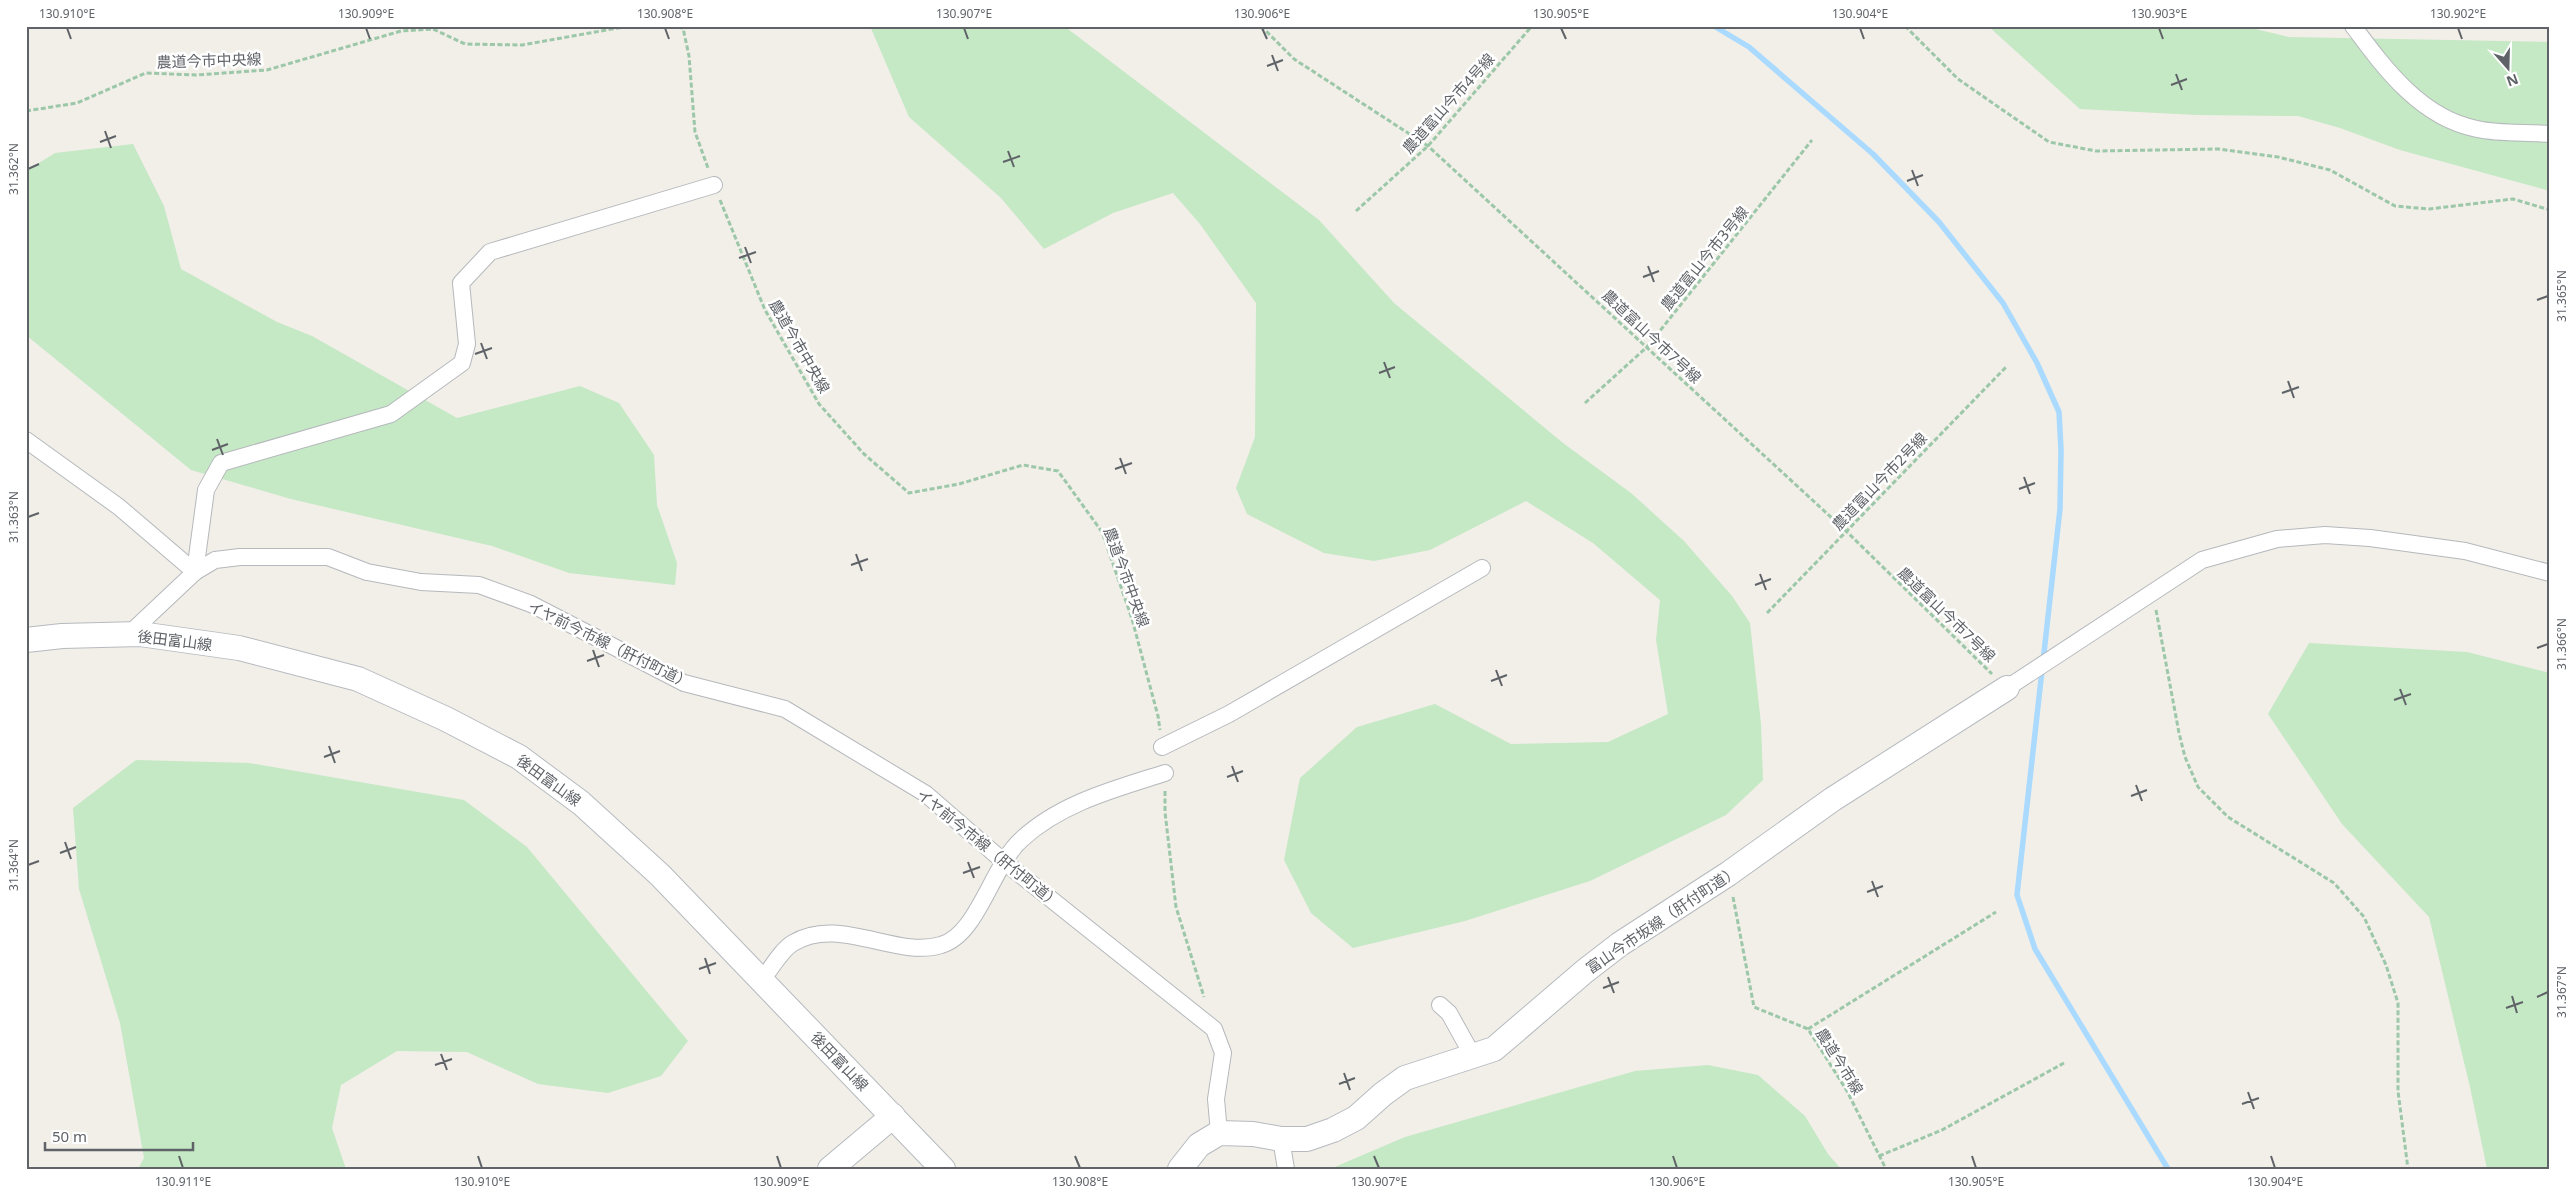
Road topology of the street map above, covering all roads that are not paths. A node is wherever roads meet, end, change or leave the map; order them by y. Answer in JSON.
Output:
{"nodes":[{"id":1,"x":2354,"y":26,"type":"edge"},
{"id":2,"x":2550,"y":134,"type":"edge"},
{"id":3,"x":714,"y":186,"type":"road end"},
{"id":4,"x":26,"y":440,"type":"edge"},
{"id":5,"x":1482,"y":568,"type":"dead end"},
{"id":6,"x":195,"y":572,"type":"junction"},
{"id":7,"x":2550,"y":573,"type":"edge"},
{"id":8,"x":128,"y":635,"type":"junction"},
{"id":9,"x":26,"y":640,"type":"edge"},
{"id":10,"x":2007,"y":688,"type":"joint"},
{"id":11,"x":1162,"y":747,"type":"road end"},
{"id":12,"x":1165,"y":773,"type":"road end"},
{"id":13,"x":1003,"y":861,"type":"junction"},
{"id":14,"x":762,"y":980,"type":"junction"},
{"id":15,"x":1440,"y":1005,"type":"dead end"},
{"id":16,"x":1474,"y":1058,"type":"junction"},
{"id":17,"x":893,"y":1116,"type":"junction"},
{"id":18,"x":1219,"y":1133,"type":"junction"},
{"id":19,"x":1281,"y":1139,"type":"junction"},
{"id":20,"x":830,"y":1169,"type":"edge"},
{"id":21,"x":943,"y":1169,"type":"edge"},
{"id":22,"x":1180,"y":1169,"type":"edge"},
{"id":23,"x":1286,"y":1169,"type":"edge"}],
"edges":[{"from":1,"to":2,"type":"street"},
{"from":3,"to":6,"type":"street"},
{"from":4,"to":6,"type":"street"},
{"from":5,"to":11,"type":"street"},
{"from":6,"to":8,"type":"street","name":"イヤ前今市線（肝付町道）"},
{"from":6,"to":13,"type":"street","name":"イヤ前今市線（肝付町道）"},
{"from":7,"to":10,"type":"street"},
{"from":8,"to":9,"type":"main road","name":"後田富山線"},
{"from":8,"to":14,"type":"main road","name":"後田富山線"},
{"from":10,"to":16,"type":"main road","name":"富山今市坂線（肝付町道）"},
{"from":12,"to":13,"type":"street"},
{"from":13,"to":14,"type":"street"},
{"from":13,"to":18,"type":"street","name":"イヤ前今市線（肝付町道）"},
{"from":14,"to":17,"type":"main road","name":"後田富山線"},
{"from":15,"to":16,"type":"street"},
{"from":16,"to":19,"type":"main road","name":"富山今市坂線（肝付町道）"},
{"from":17,"to":20,"type":"main road"},
{"from":17,"to":21,"type":"main road","name":"後田富山線"},
{"from":18,"to":19,"type":"main road","name":"富山今市坂線（肝付町道）"},
{"from":18,"to":22,"type":"main road"},
{"from":19,"to":23,"type":"street"}]}
